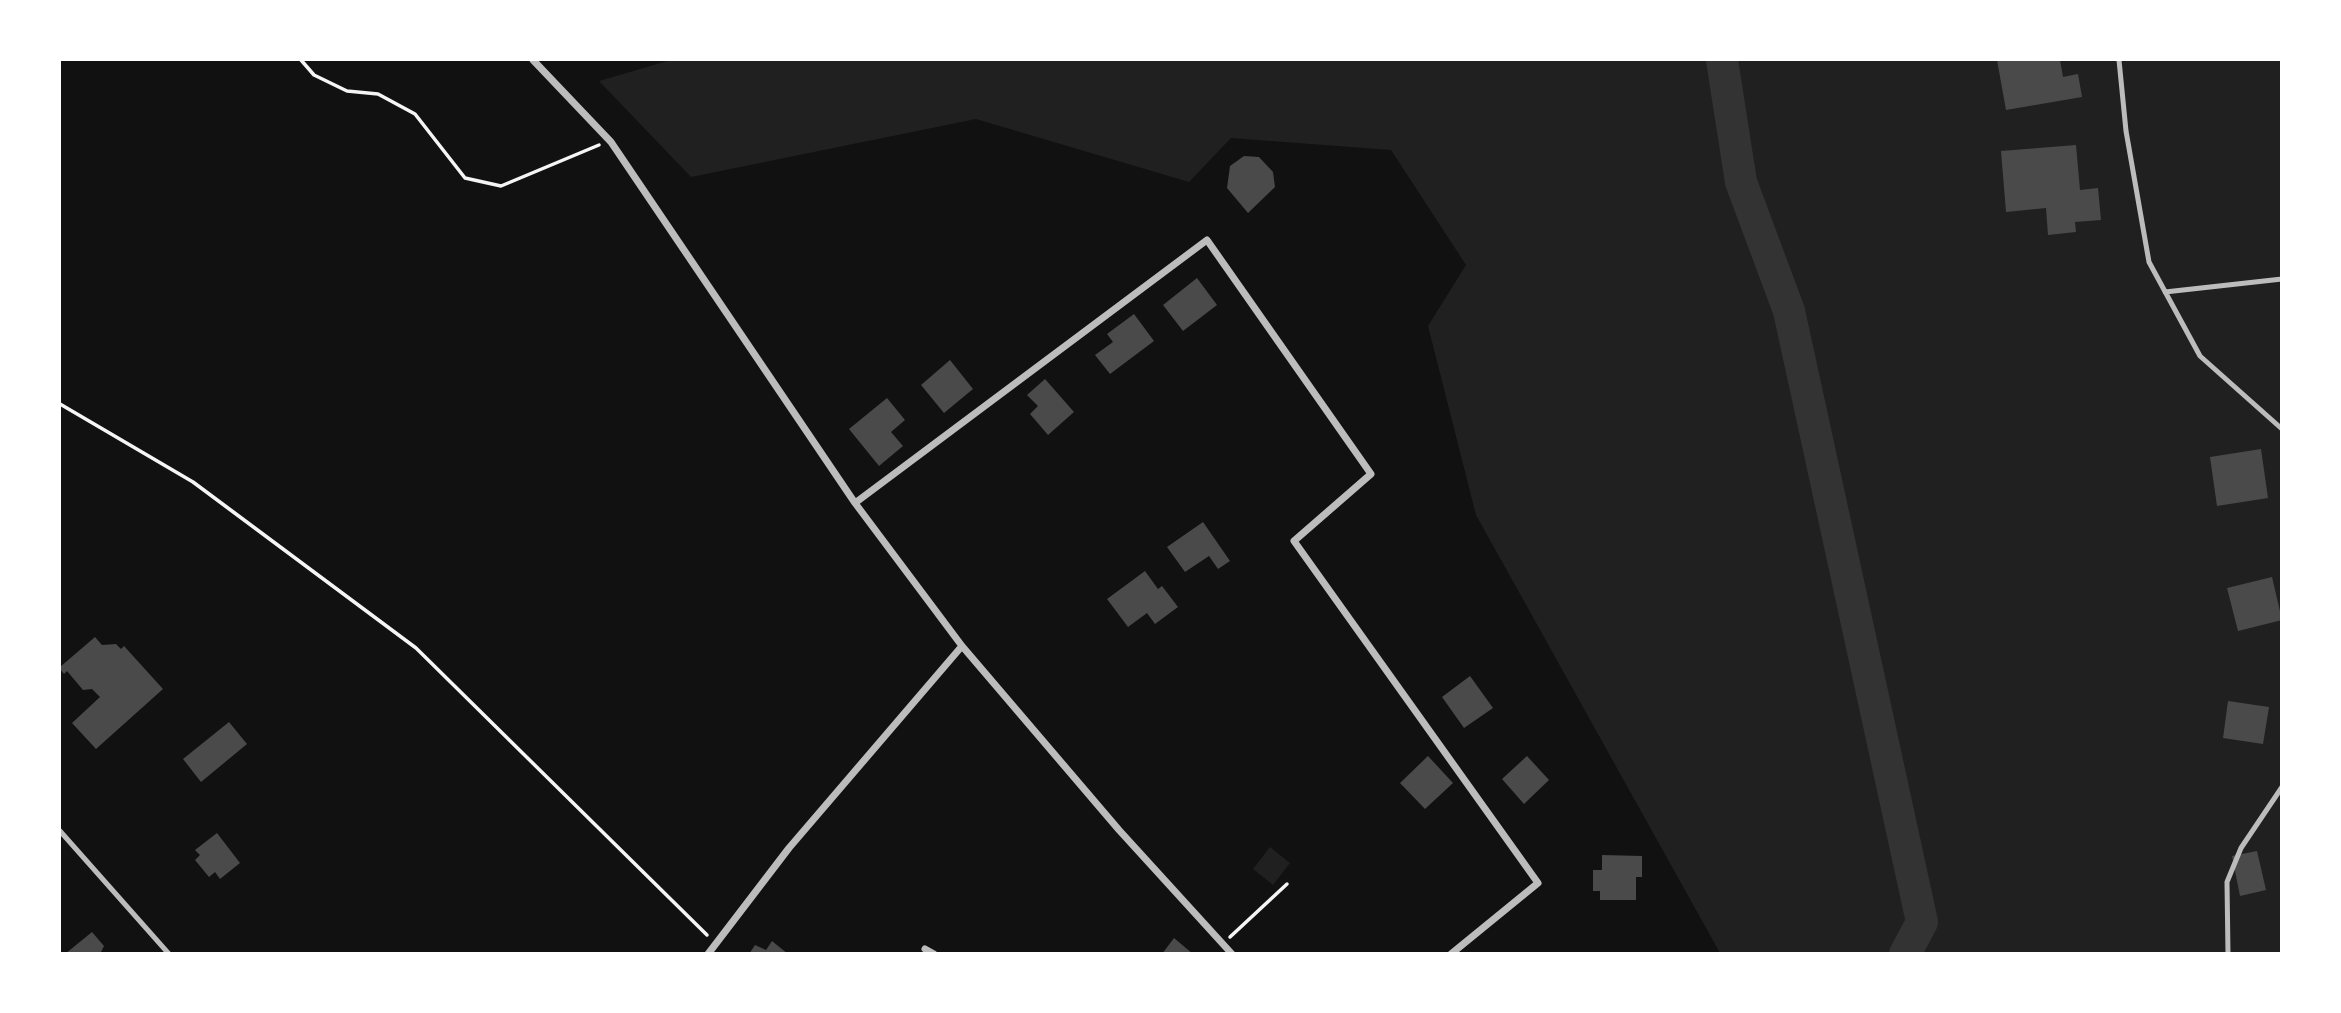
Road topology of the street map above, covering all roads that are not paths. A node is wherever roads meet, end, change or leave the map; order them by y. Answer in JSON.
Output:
{"nodes":[{"id":1,"x":533,"y":60,"type":"edge"},
{"id":2,"x":2119,"y":60,"type":"edge"},
{"id":3,"x":2281,"y":279,"type":"edge"},
{"id":4,"x":2165,"y":292,"type":"junction"},
{"id":5,"x":2281,"y":429,"type":"edge"},
{"id":6,"x":855,"y":503,"type":"junction"},
{"id":7,"x":962,"y":646,"type":"junction"},
{"id":8,"x":2281,"y":787,"type":"edge"},
{"id":9,"x":60,"y":831,"type":"edge"},
{"id":10,"x":925,"y":949,"type":"dead end"},
{"id":11,"x":169,"y":954,"type":"edge"},
{"id":12,"x":708,"y":954,"type":"edge"},
{"id":13,"x":933,"y":954,"type":"edge"},
{"id":14,"x":1232,"y":954,"type":"edge"},
{"id":15,"x":1451,"y":954,"type":"edge"},
{"id":16,"x":2228,"y":954,"type":"edge"}],
"edges":[{"from":1,"to":6,"type":"street"},
{"from":2,"to":4,"type":"lane"},
{"from":3,"to":4,"type":"lane"},
{"from":4,"to":5,"type":"lane"},
{"from":6,"to":7,"type":"street"},
{"from":6,"to":15,"type":"street"},
{"from":7,"to":12,"type":"street"},
{"from":7,"to":14,"type":"street"},
{"from":8,"to":16,"type":"lane"},
{"from":9,"to":11,"type":"lane"},
{"from":10,"to":13,"type":"street"}]}
